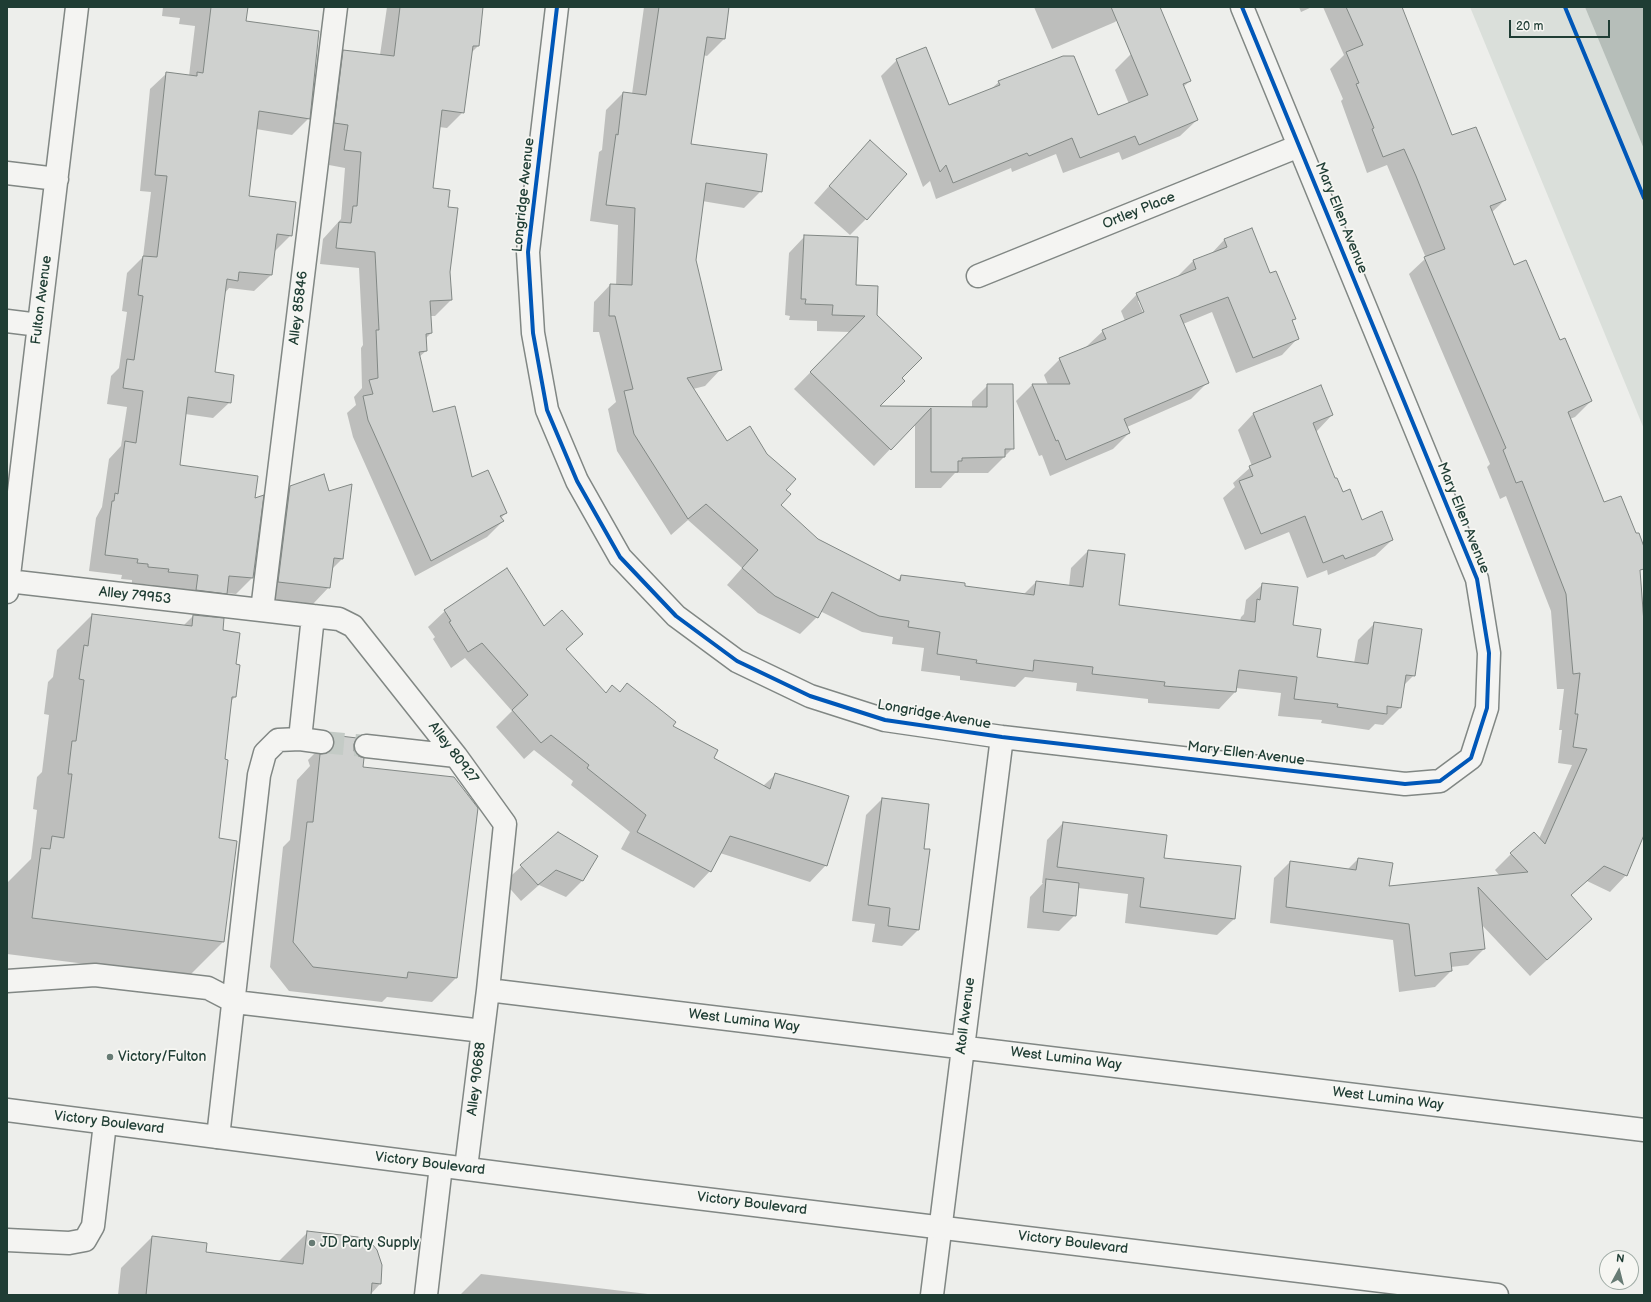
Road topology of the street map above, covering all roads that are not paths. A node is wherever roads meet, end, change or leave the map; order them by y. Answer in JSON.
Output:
{"nodes":[{"id":1,"x":77,"y":7,"type":"edge"},
{"id":2,"x":336,"y":7,"type":"edge"},
{"id":3,"x":557,"y":7,"type":"edge"},
{"id":4,"x":1242,"y":7,"type":"edge"},
{"id":5,"x":1299,"y":146,"type":"junction"},
{"id":6,"x":7,"y":173,"type":"edge"},
{"id":7,"x":57,"y":179,"type":"junction"},
{"id":8,"x":978,"y":276,"type":"dead end"},
{"id":9,"x":7,"y":321,"type":"edge"},
{"id":10,"x":39,"y":325,"type":"junction"},
{"id":11,"x":14,"y":483,"type":"edge"},
{"id":12,"x":8,"y":587,"type":"edge"},
{"id":13,"x":262,"y":610,"type":"junction"},
{"id":14,"x":313,"y":616,"type":"junction"},
{"id":15,"x":1002,"y":737,"type":"junction"},
{"id":16,"x":300,"y":739,"type":"junction"},
{"id":17,"x":322,"y":742,"type":"tunnel mouth"},
{"id":18,"x":366,"y":746,"type":"tunnel mouth"},
{"id":19,"x":456,"y":756,"type":"junction"},
{"id":20,"x":7,"y":981,"type":"edge"},
{"id":21,"x":488,"y":990,"type":"junction"},
{"id":22,"x":235,"y":1002,"type":"junction"},
{"id":23,"x":483,"y":1031,"type":"junction"},
{"id":24,"x":963,"y":1047,"type":"junction"},
{"id":25,"x":7,"y":1110,"type":"edge"},
{"id":26,"x":105,"y":1123,"type":"junction"},
{"id":27,"x":1644,"y":1130,"type":"edge"},
{"id":28,"x":218,"y":1138,"type":"junction"},
{"id":29,"x":441,"y":1166,"type":"junction"},
{"id":30,"x":466,"y":1168,"type":"junction"},
{"id":31,"x":939,"y":1228,"type":"junction"},
{"id":32,"x":7,"y":1240,"type":"edge"},
{"id":33,"x":1443,"y":1292,"type":"edge"},
{"id":34,"x":426,"y":1295,"type":"edge"},
{"id":35,"x":932,"y":1295,"type":"edge"},
{"id":36,"x":1497,"y":1295,"type":"edge"}],
"edges":[{"from":1,"to":7,"type":"street","name":"Fulton Avenue"},
{"from":2,"to":13,"type":"street","name":"Alley 85846"},
{"from":3,"to":15,"type":"street","name":"Longridge Avenue"},
{"from":4,"to":5,"type":"street","name":"Mary Ellen Avenue"},
{"from":5,"to":8,"type":"street","name":"Ortley Place"},
{"from":5,"to":15,"type":"street","name":"Mary Ellen Avenue"},
{"from":6,"to":7,"type":"street"},
{"from":7,"to":10,"type":"street","name":"Fulton Avenue"},
{"from":9,"to":10,"type":"street"},
{"from":10,"to":11,"type":"street","name":"Fulton Avenue"},
{"from":11,"to":12,"type":"street","name":"Fulton Avenue"},
{"from":12,"to":13,"type":"street","name":"Alley 79953"},
{"from":13,"to":14,"type":"street","name":"Alley 80927"},
{"from":14,"to":16,"type":"street"},
{"from":14,"to":19,"type":"street","name":"Alley 80927"},
{"from":15,"to":24,"type":"street","name":"Atoll Avenue"},
{"from":16,"to":17,"type":"street"},
{"from":16,"to":22,"type":"street"},
{"from":18,"to":19,"type":"street"},
{"from":19,"to":21,"type":"street","name":"Alley 80927"},
{"from":20,"to":22,"type":"street"},
{"from":21,"to":23,"type":"street","name":"Alley 90688"},
{"from":21,"to":24,"type":"street","name":"West Lumina Way"},
{"from":22,"to":23,"type":"street"},
{"from":22,"to":28,"type":"street"},
{"from":23,"to":30,"type":"street","name":"Alley 90688"},
{"from":24,"to":27,"type":"street","name":"West Lumina Way"},
{"from":24,"to":31,"type":"street","name":"Atoll Avenue"},
{"from":25,"to":26,"type":"street","name":"Victory Boulevard"},
{"from":26,"to":28,"type":"street","name":"Victory Boulevard"},
{"from":26,"to":32,"type":"street"},
{"from":28,"to":29,"type":"street","name":"Victory Boulevard"},
{"from":29,"to":30,"type":"street","name":"Victory Boulevard"},
{"from":29,"to":34,"type":"street"},
{"from":30,"to":31,"type":"street","name":"Victory Boulevard"},
{"from":31,"to":33,"type":"street","name":"Victory Boulevard"},
{"from":31,"to":35,"type":"street","name":"Atoll Avenue"},
{"from":33,"to":36,"type":"street","name":"Victory Boulevard"}]}
